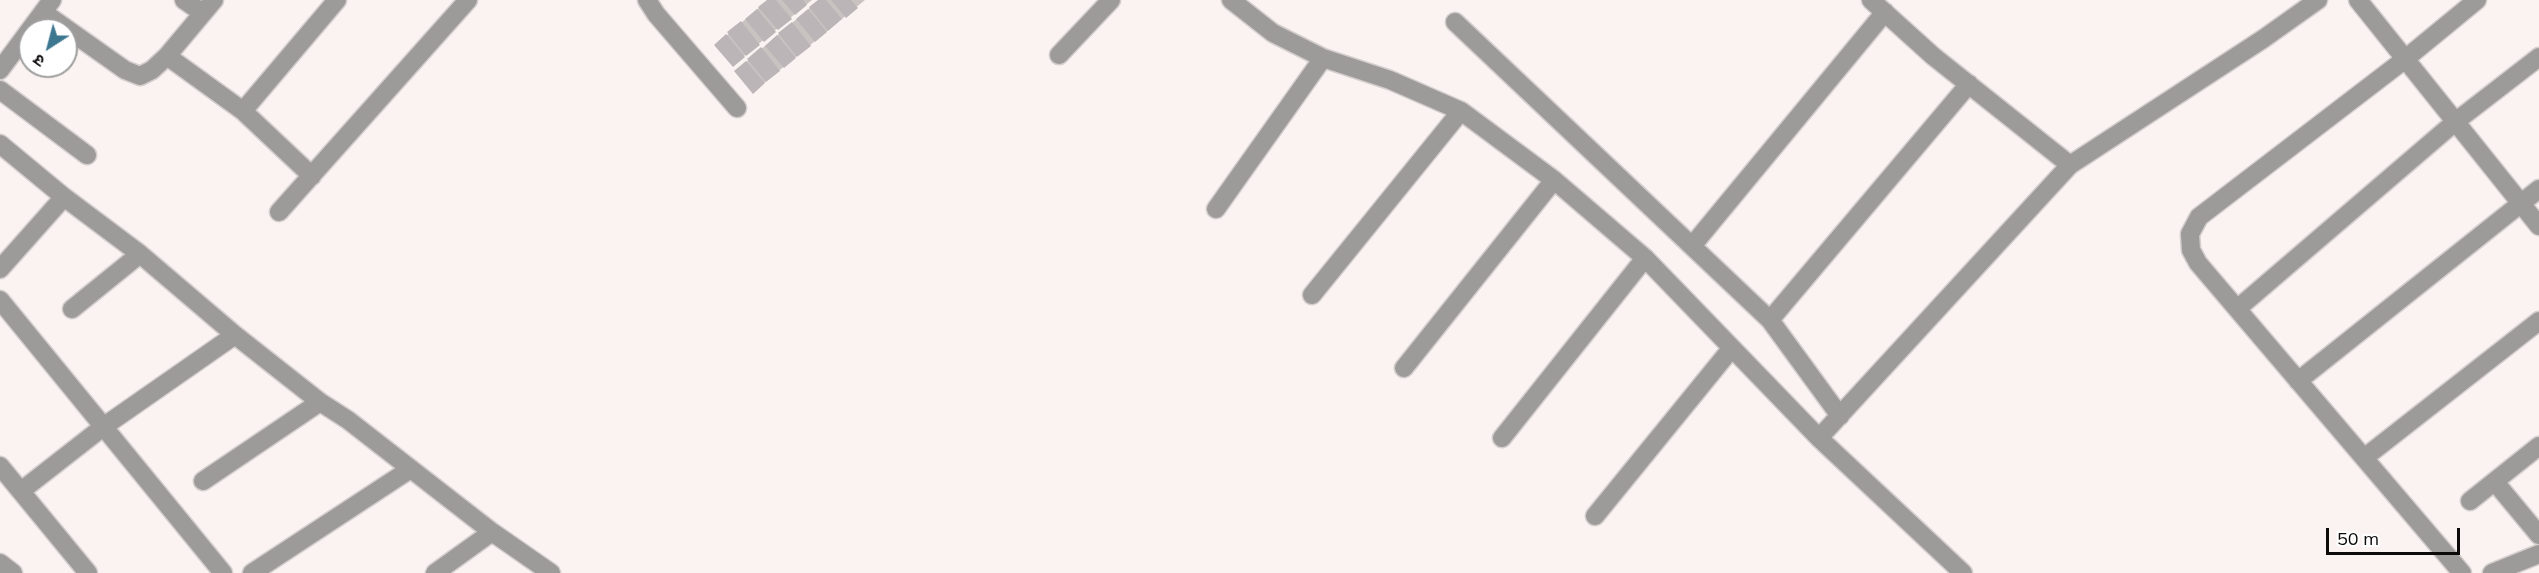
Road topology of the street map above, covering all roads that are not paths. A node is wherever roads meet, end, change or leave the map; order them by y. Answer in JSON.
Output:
{"nodes":[{"id":1,"x":184,"y":0,"type":"edge"},
{"id":2,"x":337,"y":0,"type":"edge"},
{"id":3,"x":468,"y":0,"type":"edge"},
{"id":4,"x":647,"y":0,"type":"edge"},
{"id":5,"x":1110,"y":0,"type":"edge"},
{"id":6,"x":1231,"y":0,"type":"edge"},
{"id":7,"x":2318,"y":0,"type":"edge"},
{"id":8,"x":2358,"y":0,"type":"edge"},
{"id":9,"x":2477,"y":0,"type":"edge"},
{"id":10,"x":48,"y":6,"type":"edge"},
{"id":11,"x":1878,"y":6,"type":"edge"},
{"id":12,"x":208,"y":7,"type":"edge"},
{"id":13,"x":1455,"y":21,"type":"dead end"},
{"id":14,"x":1059,"y":55,"type":"dead end"},
{"id":15,"x":168,"y":56,"type":"junction"},
{"id":16,"x":2539,"y":57,"type":"edge"},
{"id":17,"x":1323,"y":58,"type":"junction"},
{"id":18,"x":2404,"y":60,"type":"junction"},
{"id":19,"x":0,"y":70,"type":"edge"},
{"id":20,"x":1969,"y":84,"type":"junction"},
{"id":21,"x":0,"y":90,"type":"edge"},
{"id":22,"x":737,"y":108,"type":"dead end"},
{"id":23,"x":243,"y":111,"type":"junction"},
{"id":24,"x":1461,"y":111,"type":"junction"},
{"id":25,"x":2455,"y":122,"type":"junction"},
{"id":26,"x":0,"y":144,"type":"edge"},
{"id":27,"x":87,"y":154,"type":"dead end"},
{"id":28,"x":2070,"y":165,"type":"junction"},
{"id":29,"x":312,"y":176,"type":"junction"},
{"id":30,"x":1554,"y":180,"type":"junction"},
{"id":31,"x":2539,"y":189,"type":"edge"},
{"id":32,"x":64,"y":197,"type":"junction"},
{"id":33,"x":2521,"y":204,"type":"junction"},
{"id":34,"x":1216,"y":209,"type":"dead end"},
{"id":35,"x":279,"y":212,"type":"dead end"},
{"id":36,"x":2539,"y":226,"type":"edge"},
{"id":37,"x":1692,"y":246,"type":"junction"},
{"id":38,"x":140,"y":254,"type":"junction"},
{"id":39,"x":1645,"y":258,"type":"junction"},
{"id":40,"x":0,"y":269,"type":"edge"},
{"id":41,"x":1312,"y":295,"type":"dead end"},
{"id":42,"x":0,"y":300,"type":"edge"},
{"id":43,"x":72,"y":309,"type":"dead end"},
{"id":44,"x":2237,"y":309,"type":"junction"},
{"id":45,"x":1770,"y":320,"type":"junction"},
{"id":46,"x":2539,"y":321,"type":"edge"},
{"id":47,"x":235,"y":335,"type":"junction"},
{"id":48,"x":1731,"y":349,"type":"junction"},
{"id":49,"x":1404,"y":368,"type":"dead end"},
{"id":50,"x":2298,"y":381,"type":"junction"},
{"id":51,"x":320,"y":402,"type":"junction"},
{"id":52,"x":103,"y":427,"type":"junction"},
{"id":53,"x":1830,"y":427,"type":"junction"},
{"id":54,"x":1502,"y":438,"type":"dead end"},
{"id":55,"x":2539,"y":446,"type":"edge"},
{"id":56,"x":2364,"y":458,"type":"junction"},
{"id":57,"x":0,"y":466,"type":"edge"},
{"id":58,"x":409,"y":470,"type":"junction"},
{"id":59,"x":203,"y":481,"type":"dead end"},
{"id":60,"x":2495,"y":482,"type":"junction"},
{"id":61,"x":21,"y":491,"type":"junction"},
{"id":62,"x":2470,"y":501,"type":"dead end"},
{"id":63,"x":1595,"y":516,"type":"dead end"},
{"id":64,"x":492,"y":532,"type":"junction"},
{"id":65,"x":2539,"y":535,"type":"edge"},
{"id":66,"x":2539,"y":554,"type":"edge"},
{"id":67,"x":0,"y":563,"type":"edge"},
{"id":68,"x":13,"y":573,"type":"edge"},
{"id":69,"x":88,"y":573,"type":"edge"},
{"id":70,"x":223,"y":573,"type":"edge"},
{"id":71,"x":252,"y":573,"type":"edge"},
{"id":72,"x":435,"y":573,"type":"edge"},
{"id":73,"x":551,"y":573,"type":"edge"},
{"id":74,"x":1963,"y":573,"type":"edge"},
{"id":75,"x":2462,"y":573,"type":"edge"},
{"id":76,"x":2492,"y":573,"type":"edge"}],
"edges":[{"from":1,"to":12,"type":"street"},
{"from":2,"to":23,"type":"street"},
{"from":3,"to":29,"type":"street"},
{"from":4,"to":22,"type":"street"},
{"from":5,"to":14,"type":"street"},
{"from":6,"to":17,"type":"street"},
{"from":7,"to":28,"type":"street"},
{"from":8,"to":18,"type":"street"},
{"from":9,"to":18,"type":"street"},
{"from":10,"to":15,"type":"street"},
{"from":10,"to":19,"type":"street"},
{"from":11,"to":20,"type":"street"},
{"from":11,"to":37,"type":"street"},
{"from":12,"to":15,"type":"street"},
{"from":13,"to":37,"type":"street"},
{"from":15,"to":23,"type":"street"},
{"from":16,"to":25,"type":"street"},
{"from":17,"to":24,"type":"street"},
{"from":17,"to":34,"type":"street"},
{"from":18,"to":25,"type":"street"},
{"from":18,"to":44,"type":"street"},
{"from":20,"to":28,"type":"street"},
{"from":20,"to":45,"type":"street"},
{"from":21,"to":27,"type":"street"},
{"from":23,"to":29,"type":"street"},
{"from":24,"to":30,"type":"street"},
{"from":24,"to":41,"type":"street"},
{"from":25,"to":33,"type":"street"},
{"from":25,"to":44,"type":"street"},
{"from":26,"to":32,"type":"street"},
{"from":28,"to":53,"type":"street"},
{"from":29,"to":35,"type":"street"},
{"from":30,"to":39,"type":"street"},
{"from":30,"to":49,"type":"street"},
{"from":31,"to":33,"type":"street"},
{"from":32,"to":38,"type":"street"},
{"from":32,"to":40,"type":"street"},
{"from":33,"to":36,"type":"street"},
{"from":33,"to":50,"type":"street"},
{"from":37,"to":45,"type":"street"},
{"from":38,"to":43,"type":"street"},
{"from":38,"to":47,"type":"street"},
{"from":39,"to":48,"type":"street"},
{"from":39,"to":54,"type":"street"},
{"from":42,"to":52,"type":"street"},
{"from":44,"to":50,"type":"street"},
{"from":45,"to":53,"type":"street"},
{"from":46,"to":56,"type":"street"},
{"from":47,"to":51,"type":"street"},
{"from":47,"to":52,"type":"street"},
{"from":48,"to":53,"type":"street"},
{"from":48,"to":63,"type":"street"},
{"from":50,"to":56,"type":"street"},
{"from":51,"to":58,"type":"street"},
{"from":51,"to":59,"type":"street"},
{"from":52,"to":61,"type":"street"},
{"from":52,"to":70,"type":"street"},
{"from":53,"to":74,"type":"street"},
{"from":55,"to":60,"type":"street"},
{"from":56,"to":75,"type":"street"},
{"from":57,"to":61,"type":"street"},
{"from":58,"to":64,"type":"street"},
{"from":58,"to":71,"type":"street"},
{"from":60,"to":62,"type":"street"},
{"from":60,"to":65,"type":"street"},
{"from":61,"to":69,"type":"street"},
{"from":64,"to":72,"type":"street"},
{"from":64,"to":73,"type":"street"},
{"from":66,"to":76,"type":"street"},
{"from":67,"to":68,"type":"street"}]}
